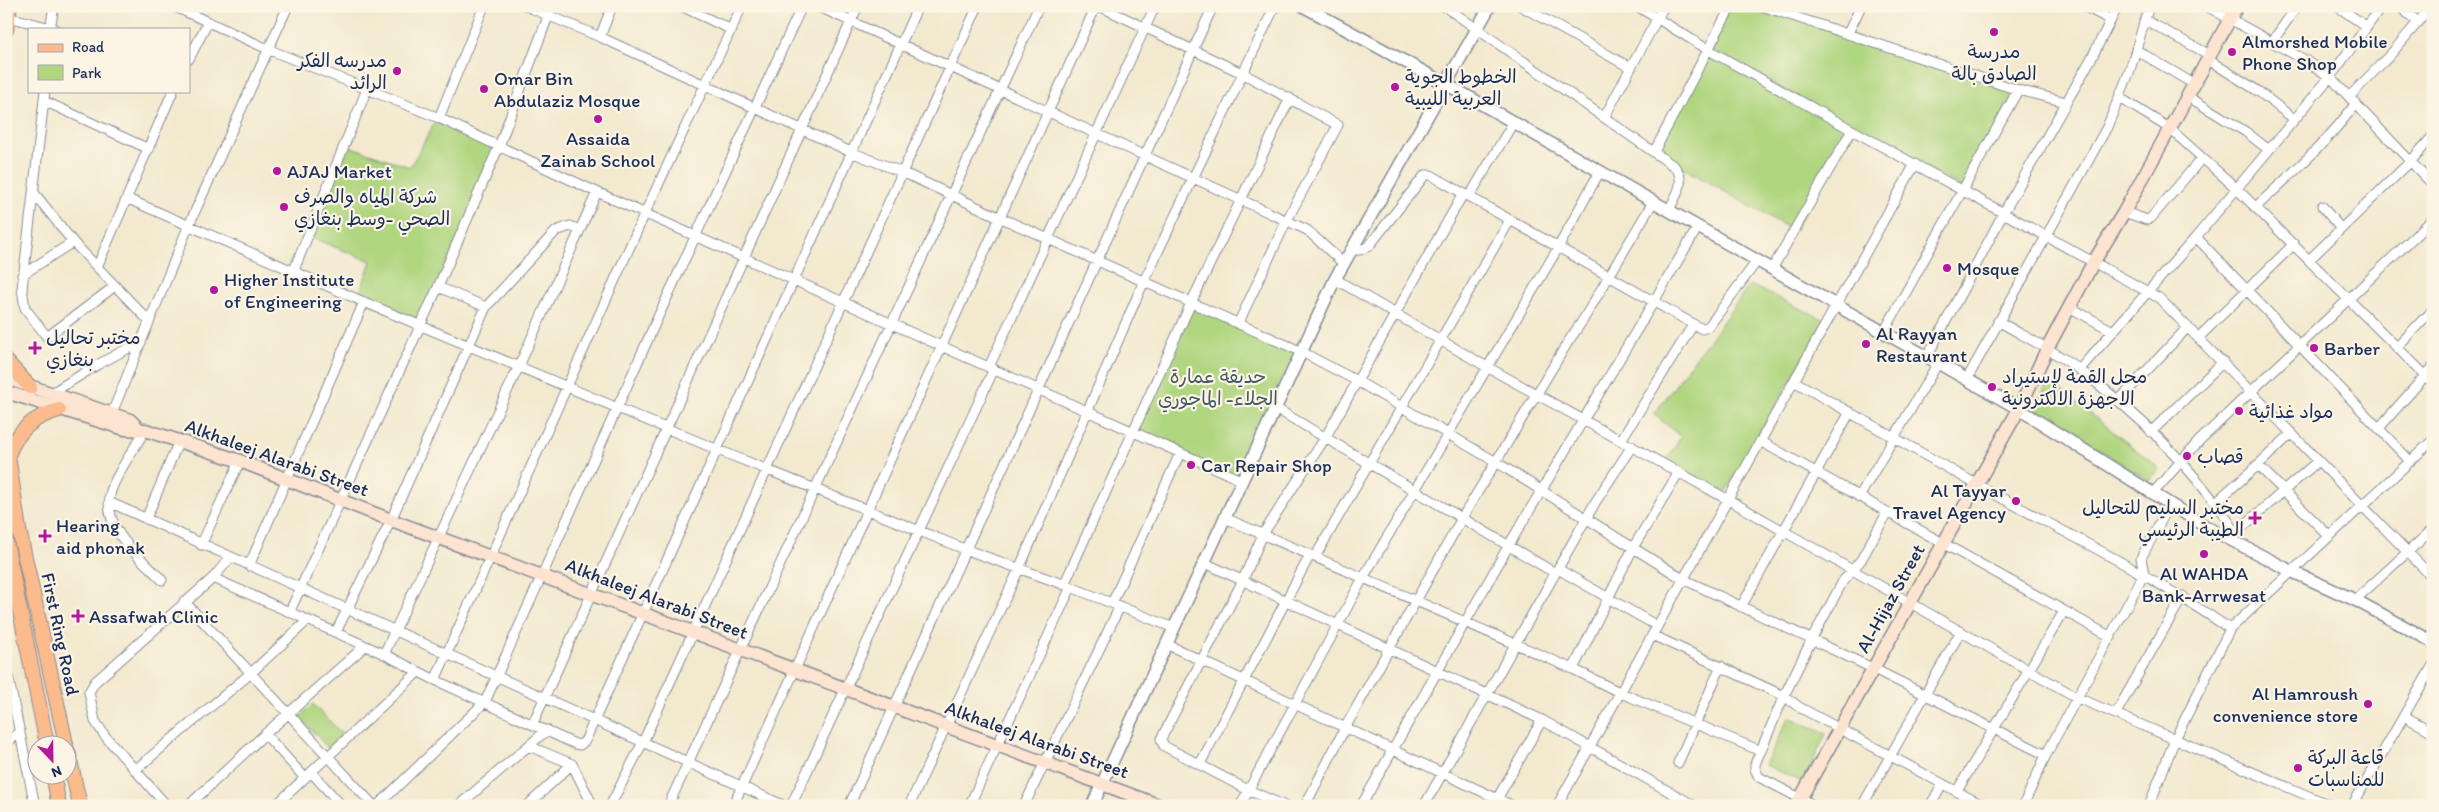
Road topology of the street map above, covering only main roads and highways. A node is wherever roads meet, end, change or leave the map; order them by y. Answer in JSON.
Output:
{"nodes":[{"id":1,"x":2237,"y":6,"type":"edge"},
{"id":2,"x":6,"y":361,"type":"edge"},
{"id":3,"x":6,"y":378,"type":"edge"},
{"id":4,"x":30,"y":387,"type":"junction"},
{"id":5,"x":6,"y":392,"type":"edge"},
{"id":6,"x":59,"y":410,"type":"junction"},
{"id":7,"x":142,"y":429,"type":"junction"},
{"id":8,"x":7,"y":449,"type":"edge"},
{"id":9,"x":6,"y":542,"type":"edge"},
{"id":10,"x":45,"y":734,"type":"edge"},
{"id":11,"x":64,"y":734,"type":"edge"},
{"id":12,"x":55,"y":784,"type":"edge"},
{"id":13,"x":75,"y":784,"type":"edge"},
{"id":14,"x":1798,"y":802,"type":"edge"},
{"id":15,"x":59,"y":806,"type":"edge"},
{"id":16,"x":80,"y":806,"type":"edge"},
{"id":17,"x":1161,"y":806,"type":"edge"}],
"edges":[{"from":1,"to":14,"type":"main road","name":"Al-Hijaz Street"},
{"from":2,"to":4,"type":"main road"},
{"from":3,"to":4,"type":"main road","name":"Alkhaleej Alarabi Street"},
{"from":4,"to":7,"type":"main road","name":"Alkhaleej Alarabi Street"},
{"from":5,"to":6,"type":"main road","name":"Alkhaleej Alarabi Street"},
{"from":6,"to":7,"type":"main road","name":"Alkhaleej Alarabi Street"},
{"from":6,"to":8,"type":"main road"},
{"from":7,"to":17,"type":"main road","name":"Alkhaleej Alarabi Street"},
{"from":8,"to":11,"type":"main road","name":"First Ring Road"},
{"from":9,"to":10,"type":"main road","name":"First Ring Road"},
{"from":12,"to":15,"type":"main road"},
{"from":13,"to":16,"type":"main road"}]}
